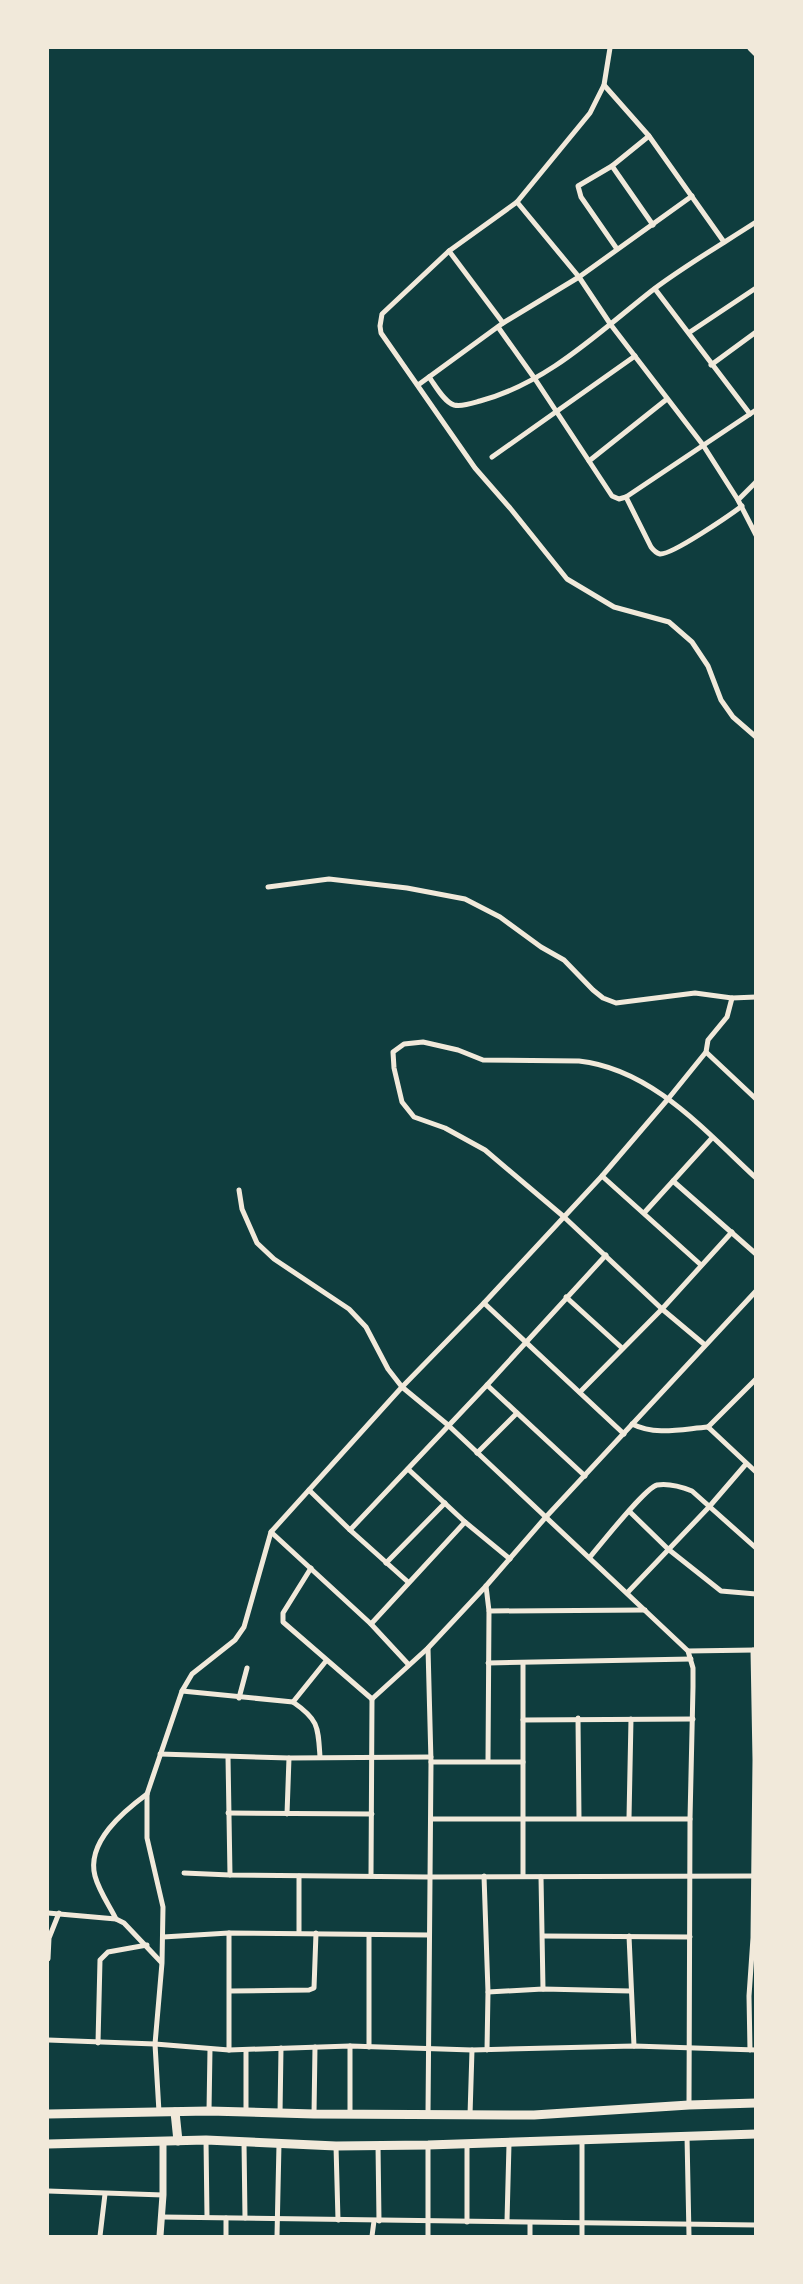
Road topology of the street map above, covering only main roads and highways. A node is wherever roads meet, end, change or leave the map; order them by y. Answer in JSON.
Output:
{"nodes":[{"id":1,"x":756,"y":2103,"type":"edge"},
{"id":2,"x":175,"y":2112,"type":"junction"},
{"id":3,"x":48,"y":2114,"type":"edge"},
{"id":4,"x":756,"y":2134,"type":"edge"},
{"id":5,"x":178,"y":2141,"type":"junction"},
{"id":6,"x":48,"y":2144,"type":"edge"}],
"edges":[{"from":1,"to":2,"type":"highway"},
{"from":2,"to":3,"type":"highway"},
{"from":2,"to":5,"type":"highway"},
{"from":4,"to":5,"type":"highway"},
{"from":5,"to":6,"type":"highway"}]}
